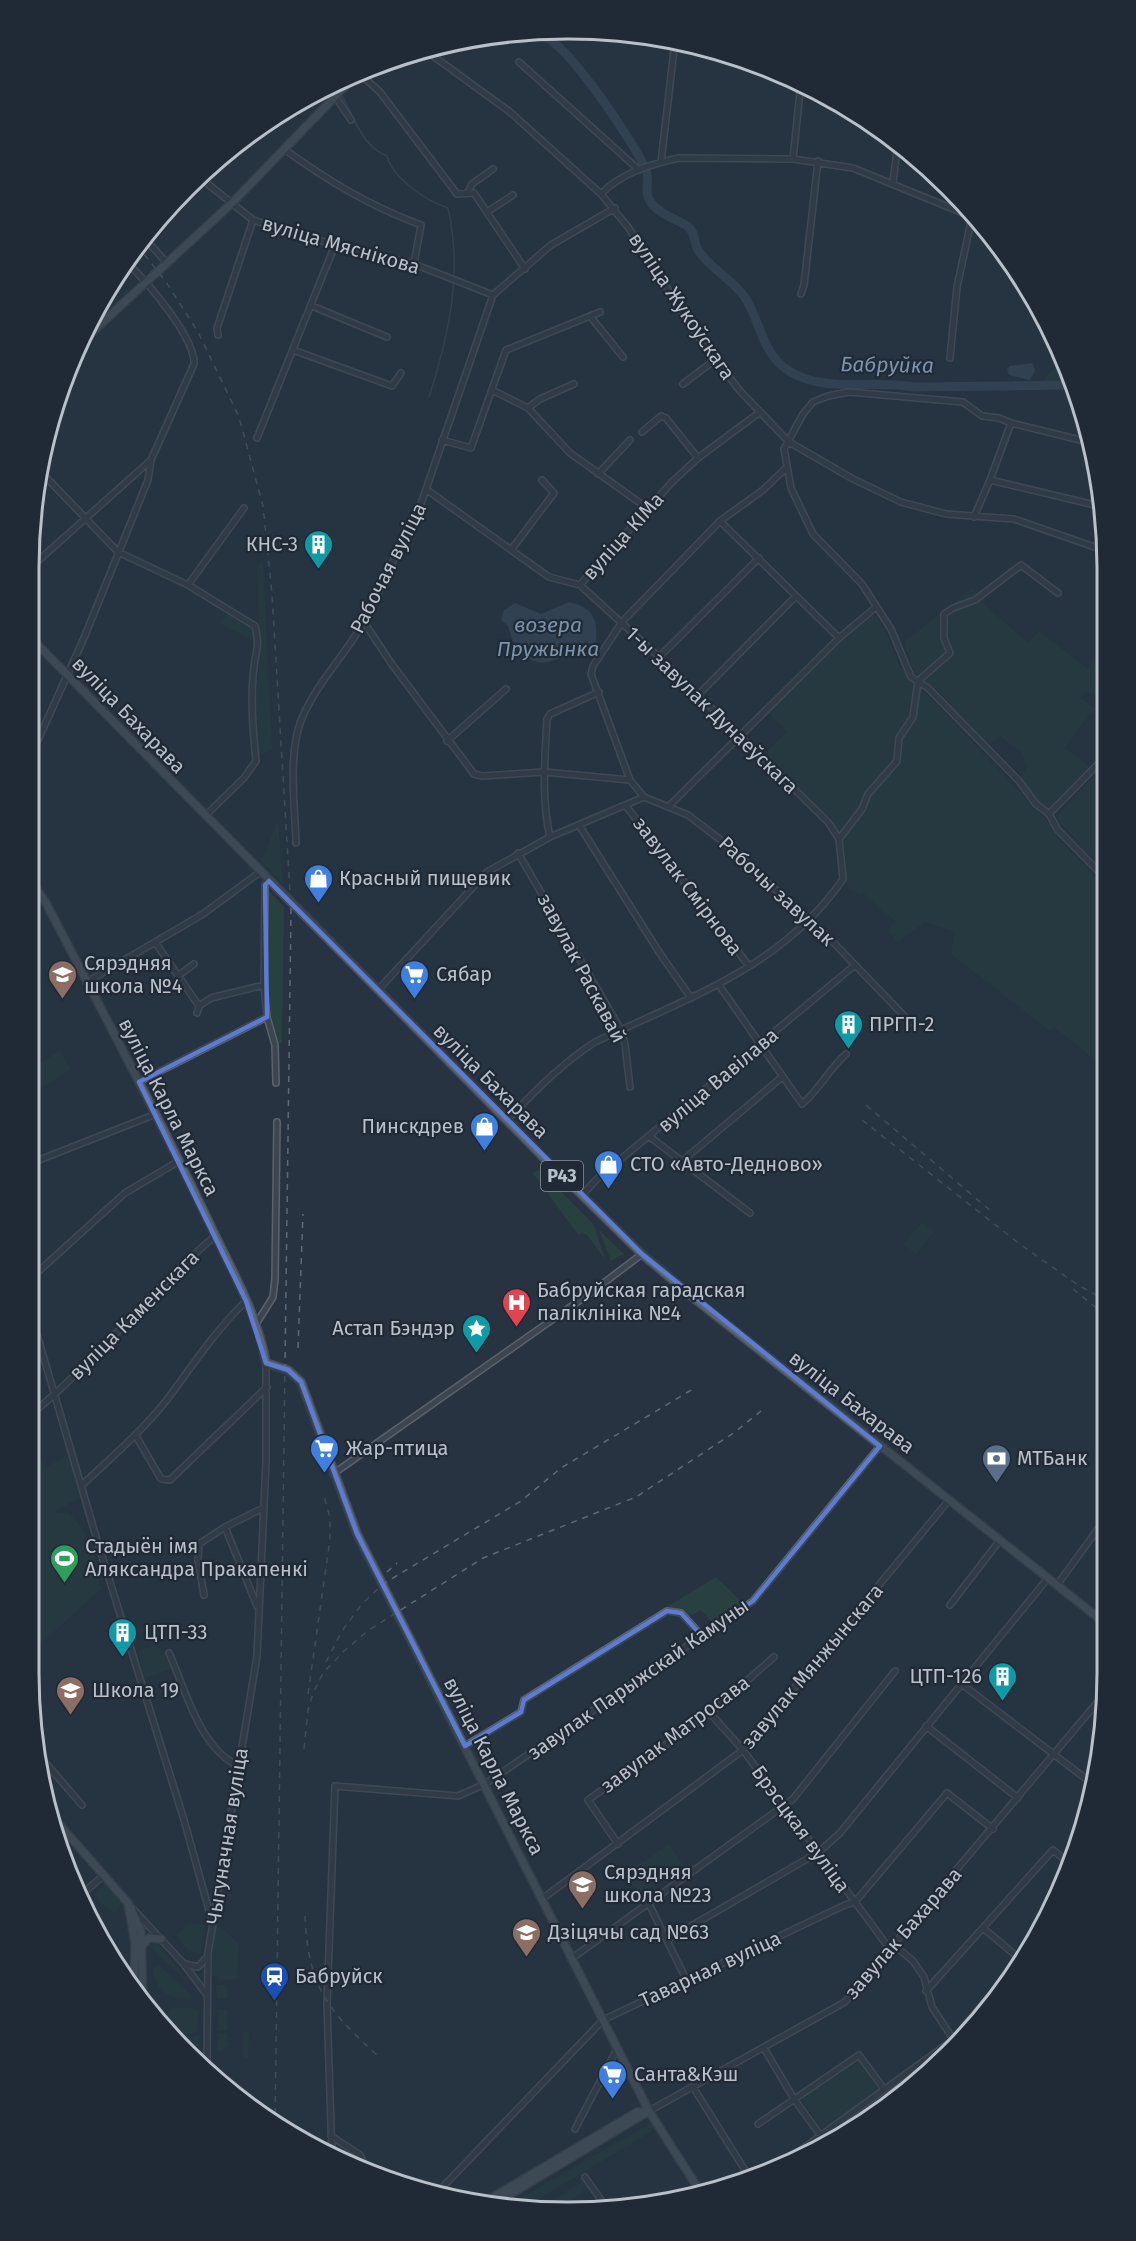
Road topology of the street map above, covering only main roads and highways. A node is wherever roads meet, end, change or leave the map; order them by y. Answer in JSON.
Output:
{"nodes":[{"id":1,"x":338,"y":92,"type":"edge"},
{"id":2,"x":97,"y":328,"type":"edge"},
{"id":3,"x":39,"y":647,"type":"edge"},
{"id":4,"x":39,"y":893,"type":"edge"},
{"id":5,"x":1097,"y":1617,"type":"edge"},
{"id":6,"x":62,"y":1828,"type":"edge"},
{"id":7,"x":128,"y":1903,"type":"junction"},
{"id":8,"x":161,"y":1939,"type":"road end"},
{"id":9,"x":142,"y":1946,"type":"junction"},
{"id":10,"x":134,"y":1976,"type":"edge"},
{"id":11,"x":143,"y":1988,"type":"edge"},
{"id":12,"x":649,"y":2111,"type":"junction"},
{"id":13,"x":696,"y":2186,"type":"edge"},
{"id":14,"x":494,"y":2196,"type":"edge"},
{"id":15,"x":505,"y":2198,"type":"edge"}],
"edges":[{"from":1,"to":2,"type":"main road"},
{"from":3,"to":5,"type":"main road","name":"вуліца Бахарава","number":"Р43"},
{"from":4,"to":12,"type":"main road","name":"вуліца Карла Маркса"},
{"from":6,"to":7,"type":"main road"},
{"from":7,"to":9,"type":"main road"},
{"from":7,"to":10,"type":"main road"},
{"from":8,"to":9,"type":"main road"},
{"from":9,"to":11,"type":"main road"},
{"from":12,"to":13,"type":"main road","name":"вуліца Карла Маркса"},
{"from":12,"to":14,"type":"main road"},
{"from":12,"to":15,"type":"main road"}]}
